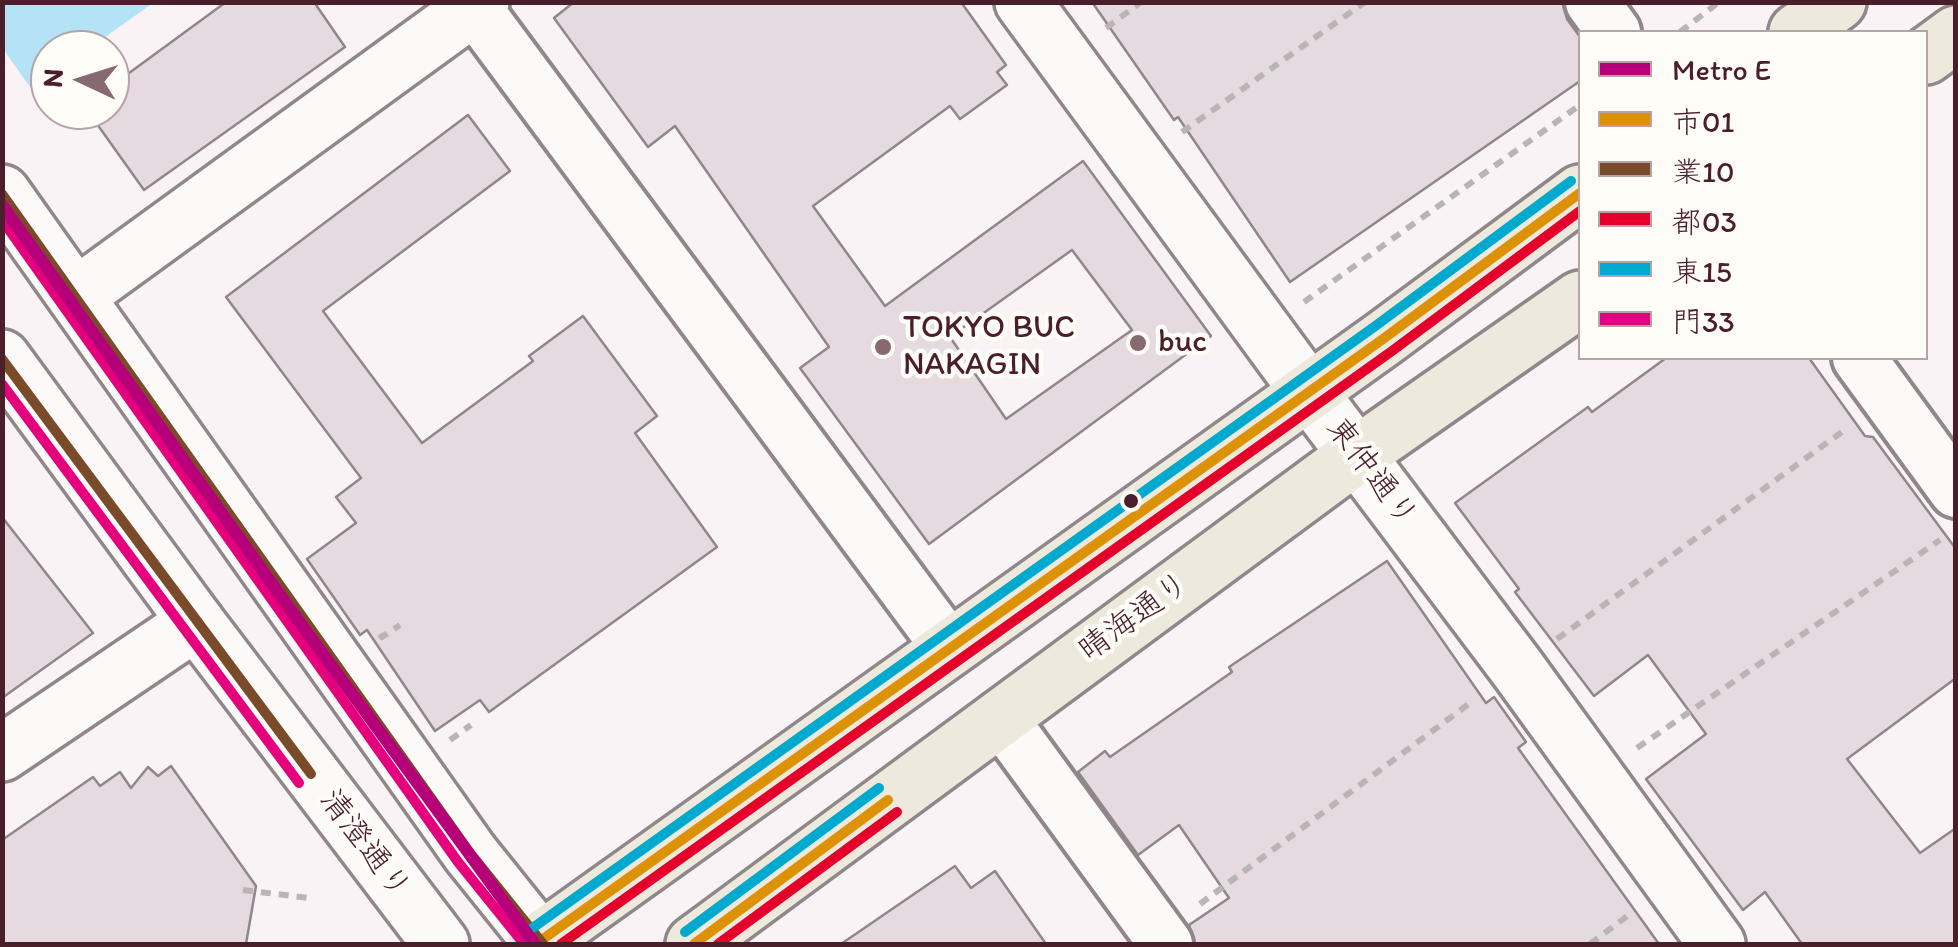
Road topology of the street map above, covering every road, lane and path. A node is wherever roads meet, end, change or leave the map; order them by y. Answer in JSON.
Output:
{"nodes":[{"id":1,"x":1023,"y":2,"type":"edge"},
{"id":2,"x":1365,"y":2,"type":"edge"},
{"id":3,"x":1592,"y":2,"type":"edge"},
{"id":4,"x":1719,"y":2,"type":"edge"},
{"id":5,"x":1838,"y":2,"type":"edge"},
{"id":6,"x":478,"y":5,"type":"edge"},
{"id":7,"x":1613,"y":30,"type":"edge"},
{"id":8,"x":1683,"y":30,"type":"edge"},
{"id":9,"x":1800,"y":30,"type":"edge"},
{"id":10,"x":1956,"y":34,"type":"edge"},
{"id":11,"x":1928,"y":55,"type":"edge"},
{"id":12,"x":1578,"y":107,"type":"edge"},
{"id":13,"x":1141,"y":162,"type":"junction"},
{"id":14,"x":2,"y":194,"type":"edge"},
{"id":15,"x":1578,"y":194,"type":"edge"},
{"id":16,"x":76,"y":296,"type":"junction"},
{"id":17,"x":1578,"y":299,"type":"edge"},
{"id":18,"x":1295,"y":308,"type":"dead end"},
{"id":19,"x":2,"y":358,"type":"edge"},
{"id":20,"x":1861,"y":360,"type":"edge"},
{"id":21,"x":1309,"y":392,"type":"junction"},
{"id":22,"x":1358,"y":454,"type":"junction"},
{"id":23,"x":1956,"y":492,"type":"edge"},
{"id":24,"x":1956,"y":529,"type":"edge"},
{"id":25,"x":196,"y":622,"type":"junction"},
{"id":26,"x":374,"y":624,"type":"dead end"},
{"id":27,"x":400,"y":624,"type":"dead end"},
{"id":28,"x":950,"y":649,"type":"junction"},
{"id":29,"x":1000,"y":717,"type":"junction"},
{"id":30,"x":471,"y":725,"type":"dead end"},
{"id":31,"x":441,"y":727,"type":"dead end"},
{"id":32,"x":2,"y":753,"type":"edge"},
{"id":33,"x":1595,"y":777,"type":"junction"},
{"id":34,"x":243,"y":890,"type":"dead end"},
{"id":35,"x":310,"y":898,"type":"dead end"},
{"id":36,"x":441,"y":944,"type":"edge"},
{"id":37,"x":540,"y":944,"type":"edge"},
{"id":38,"x":694,"y":944,"type":"edge"},
{"id":39,"x":1166,"y":944,"type":"edge"},
{"id":40,"x":1717,"y":944,"type":"edge"}],
"edges":[{"from":1,"to":13,"type":"street","name":"東仲通り"},
{"from":2,"to":13,"type":"path"},
{"from":3,"to":7,"type":"street"},
{"from":4,"to":8,"type":"path"},
{"from":5,"to":9,"type":"main road"},
{"from":6,"to":16,"type":"street"},
{"from":6,"to":28,"type":"street"},
{"from":10,"to":11,"type":"main road"},
{"from":12,"to":18,"type":"path"},
{"from":13,"to":21,"type":"street","name":"東仲通り"},
{"from":14,"to":16,"type":"street"},
{"from":15,"to":21,"type":"main road"},
{"from":16,"to":37,"type":"street"},
{"from":17,"to":22,"type":"main road","name":"晴海通り"},
{"from":19,"to":25,"type":"street","name":"清澄通り"},
{"from":20,"to":23,"type":"street"},
{"from":21,"to":22,"type":"street","name":"東仲通り"},
{"from":21,"to":28,"type":"main road"},
{"from":22,"to":29,"type":"main road","name":"晴海通り"},
{"from":22,"to":33,"type":"street","name":"東仲通り"},
{"from":24,"to":33,"type":"path"},
{"from":25,"to":32,"type":"street"},
{"from":25,"to":36,"type":"street","name":"清澄通り"},
{"from":26,"to":27,"type":"path"},
{"from":28,"to":37,"type":"main road"},
{"from":29,"to":38,"type":"main road","name":"晴海通り"},
{"from":29,"to":39,"type":"street"},
{"from":30,"to":31,"type":"path"},
{"from":33,"to":40,"type":"street","name":"東仲通り"},
{"from":34,"to":35,"type":"path"}]}
